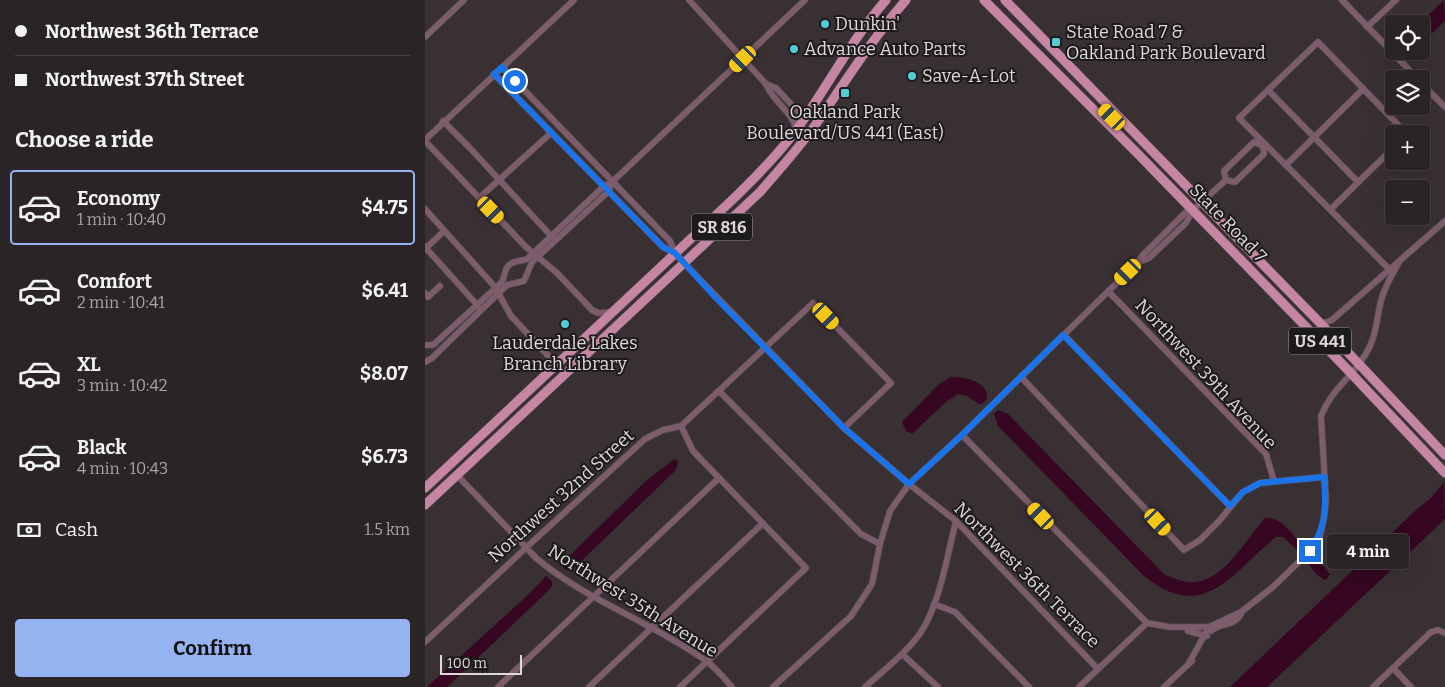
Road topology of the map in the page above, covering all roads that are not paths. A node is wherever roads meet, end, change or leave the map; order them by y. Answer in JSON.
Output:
{"nodes":[{"id":1,"x":464,"y":0,"type":"edge"},
{"id":2,"x":574,"y":0,"type":"edge"},
{"id":3,"x":689,"y":0,"type":"edge"},
{"id":4,"x":805,"y":0,"type":"edge"},
{"id":5,"x":886,"y":0,"type":"edge"},
{"id":6,"x":906,"y":0,"type":"edge"},
{"id":7,"x":984,"y":0,"type":"edge"},
{"id":8,"x":1005,"y":0,"type":"edge"},
{"id":9,"x":1342,"y":0,"type":"edge"},
{"id":10,"x":1396,"y":0,"type":"edge"},
{"id":11,"x":1367,"y":27,"type":"junction"},
{"id":12,"x":425,"y":37,"type":"edge"},
{"id":13,"x":743,"y":59,"type":"junction"},
{"id":14,"x":502,"y":67,"type":"junction"},
{"id":15,"x":1408,"y":70,"type":"edge"},
{"id":16,"x":494,"y":74,"type":"junction"},
{"id":17,"x":766,"y":84,"type":"junction"},
{"id":18,"x":1069,"y":86,"type":"junction"},
{"id":19,"x":1363,"y":89,"type":"junction"},
{"id":20,"x":1268,"y":90,"type":"junction"},
{"id":21,"x":1430,"y":92,"type":"edge"},
{"id":22,"x":1445,"y":107,"type":"edge"},
{"id":23,"x":804,"y":118,"type":"junction"},
{"id":24,"x":443,"y":122,"type":"junction"},
{"id":25,"x":1125,"y":123,"type":"junction"},
{"id":26,"x":1398,"y":125,"type":"edge"},
{"id":27,"x":797,"y":129,"type":"junction"},
{"id":28,"x":551,"y":133,"type":"junction"},
{"id":29,"x":1314,"y":137,"type":"junction"},
{"id":30,"x":805,"y":139,"type":"junction"},
{"id":31,"x":425,"y":140,"type":"edge"},
{"id":32,"x":1264,"y":145,"type":"junction"},
{"id":33,"x":1385,"y":156,"type":"edge"},
{"id":34,"x":1286,"y":166,"type":"junction"},
{"id":35,"x":498,"y":180,"type":"junction"},
{"id":36,"x":1225,"y":180,"type":"junction"},
{"id":37,"x":613,"y":182,"type":"junction"},
{"id":38,"x":1358,"y":182,"type":"junction"},
{"id":39,"x":604,"y":186,"type":"junction"},
{"id":40,"x":609,"y":191,"type":"junction"},
{"id":41,"x":479,"y":198,"type":"junction"},
{"id":42,"x":1202,"y":202,"type":"junction"},
{"id":43,"x":425,"y":209,"type":"edge"},
{"id":44,"x":1331,"y":209,"type":"junction"},
{"id":45,"x":1193,"y":210,"type":"junction"},
{"id":46,"x":1445,"y":221,"type":"edge"},
{"id":47,"x":444,"y":230,"type":"junction"},
{"id":48,"x":551,"y":236,"type":"junction"},
{"id":49,"x":556,"y":241,"type":"junction"},
{"id":50,"x":425,"y":248,"type":"edge"},
{"id":51,"x":534,"y":252,"type":"junction"},
{"id":52,"x":675,"y":253,"type":"junction"},
{"id":53,"x":539,"y":257,"type":"junction"},
{"id":54,"x":1399,"y":262,"type":"junction"},
{"id":55,"x":684,"y":263,"type":"junction"},
{"id":56,"x":1389,"y":269,"type":"junction"},
{"id":57,"x":440,"y":286,"type":"dead end"},
{"id":58,"x":495,"y":287,"type":"junction"},
{"id":59,"x":1109,"y":291,"type":"junction"},
{"id":60,"x":425,"y":294,"type":"edge"},
{"id":61,"x":499,"y":295,"type":"junction"},
{"id":62,"x":476,"y":305,"type":"junction"},
{"id":63,"x":483,"y":310,"type":"junction"},
{"id":64,"x":613,"y":312,"type":"junction"},
{"id":65,"x":1321,"y":324,"type":"junction"},
{"id":66,"x":1063,"y":335,"type":"junction"},
{"id":67,"x":425,"y":345,"type":"edge"},
{"id":68,"x":433,"y":345,"type":"junction"},
{"id":69,"x":765,"y":348,"type":"junction"},
{"id":70,"x":569,"y":353,"type":"junction"},
{"id":71,"x":431,"y":358,"type":"junction"},
{"id":72,"x":425,"y":362,"type":"edge"},
{"id":73,"x":1359,"y":364,"type":"junction"},
{"id":74,"x":557,"y":365,"type":"junction"},
{"id":75,"x":1351,"y":373,"type":"junction"},
{"id":76,"x":566,"y":374,"type":"junction"},
{"id":77,"x":1021,"y":377,"type":"junction"},
{"id":78,"x":557,"y":381,"type":"junction"},
{"id":79,"x":719,"y":390,"type":"junction"},
{"id":80,"x":681,"y":426,"type":"junction"},
{"id":81,"x":844,"y":428,"type":"junction"},
{"id":82,"x":962,"y":435,"type":"junction"},
{"id":83,"x":462,"y":453,"type":"junction"},
{"id":84,"x":1445,"y":455,"type":"edge"},
{"id":85,"x":1445,"y":473,"type":"edge"},
{"id":86,"x":457,"y":475,"type":"junction"},
{"id":87,"x":1324,"y":477,"type":"junction"},
{"id":88,"x":719,"y":478,"type":"junction"},
{"id":89,"x":1274,"y":481,"type":"junction"},
{"id":90,"x":909,"y":484,"type":"junction"},
{"id":91,"x":425,"y":487,"type":"edge"},
{"id":92,"x":425,"y":505,"type":"edge"},
{"id":93,"x":1230,"y":506,"type":"junction"},
{"id":94,"x":956,"y":521,"type":"junction"},
{"id":95,"x":762,"y":524,"type":"junction"},
{"id":96,"x":880,"y":544,"type":"junction"},
{"id":97,"x":526,"y":548,"type":"junction"},
{"id":98,"x":594,"y":597,"type":"junction"},
{"id":99,"x":934,"y":604,"type":"junction"},
{"id":100,"x":1147,"y":623,"type":"junction"},
{"id":101,"x":1170,"y":627,"type":"junction"},
{"id":102,"x":653,"y":628,"type":"junction"},
{"id":103,"x":1211,"y":628,"type":"junction"},
{"id":104,"x":1445,"y":633,"type":"edge"},
{"id":105,"x":1206,"y":635,"type":"junction"},
{"id":106,"x":425,"y":642,"type":"edge"},
{"id":107,"x":902,"y":654,"type":"junction"},
{"id":108,"x":707,"y":662,"type":"junction"},
{"id":109,"x":1098,"y":668,"type":"junction"},
{"id":110,"x":1393,"y":668,"type":"junction"},
{"id":111,"x":498,"y":687,"type":"edge"},
{"id":112,"x":589,"y":687,"type":"edge"},
{"id":113,"x":680,"y":687,"type":"edge"},
{"id":114,"x":732,"y":687,"type":"edge"},
{"id":115,"x":773,"y":687,"type":"edge"},
{"id":116,"x":865,"y":687,"type":"edge"},
{"id":117,"x":938,"y":687,"type":"edge"},
{"id":118,"x":1029,"y":687,"type":"edge"},
{"id":119,"x":1079,"y":687,"type":"edge"},
{"id":120,"x":1164,"y":687,"type":"edge"},
{"id":121,"x":1373,"y":687,"type":"edge"},
{"id":122,"x":1411,"y":687,"type":"edge"}],
"edges":[{"from":1,"to":12,"type":"street"},
{"from":2,"to":14,"type":"street"},
{"from":3,"to":13,"type":"street"},
{"from":4,"to":13,"type":"street"},
{"from":5,"to":23,"type":"main road","number":"SR 816"},
{"from":6,"to":30,"type":"main road","number":"SR 816"},
{"from":7,"to":18,"type":"main road","name":"State Road 7","number":"US 441"},
{"from":8,"to":25,"type":"main road","name":"State Road 7","number":"US 441"},
{"from":9,"to":11,"type":"street"},
{"from":10,"to":11,"type":"street"},
{"from":11,"to":15,"type":"street"},
{"from":13,"to":17,"type":"street"},
{"from":13,"to":37,"type":"street"},
{"from":14,"to":16,"type":"street"},
{"from":14,"to":37,"type":"street","name":"Northwest 36th Terrace"},
{"from":16,"to":24,"type":"street"},
{"from":16,"to":28,"type":"street","name":"Northwest 36th Terrace"},
{"from":17,"to":23,"type":"street"},
{"from":17,"to":27,"type":"street"},
{"from":18,"to":25,"type":"main road"},
{"from":18,"to":45,"type":"main road","name":"State Road 7","number":"US 441"},
{"from":19,"to":20,"type":"street"},
{"from":19,"to":26,"type":"street"},
{"from":19,"to":29,"type":"street"},
{"from":20,"to":29,"type":"street"},
{"from":20,"to":32,"type":"street"},
{"from":21,"to":22,"type":"street"},
{"from":23,"to":27,"type":"main road","number":"SR 816"},
{"from":23,"to":30,"type":"main road"},
{"from":24,"to":31,"type":"street"},
{"from":24,"to":35,"type":"street"},
{"from":25,"to":42,"type":"main road","name":"State Road 7","number":"US 441"},
{"from":27,"to":52,"type":"main road","number":"SR 816"},
{"from":28,"to":35,"type":"street"},
{"from":28,"to":39,"type":"street","name":"Northwest 36th Terrace"},
{"from":29,"to":34,"type":"street"},
{"from":29,"to":38,"type":"street"},
{"from":30,"to":55,"type":"main road","number":"SR 816"},
{"from":31,"to":41,"type":"street"},
{"from":32,"to":34,"type":"street"},
{"from":32,"to":36,"type":"street"},
{"from":32,"to":36,"type":"street"},
{"from":33,"to":38,"type":"street"},
{"from":34,"to":44,"type":"street"},
{"from":35,"to":41,"type":"street"},
{"from":35,"to":48,"type":"street"},
{"from":36,"to":42,"type":"street"},
{"from":37,"to":39,"type":"street"},
{"from":37,"to":40,"type":"street"},
{"from":37,"to":52,"type":"street","name":"Northwest 36th Terrace"},
{"from":38,"to":44,"type":"street"},
{"from":39,"to":40,"type":"street","name":"Northwest 36th Terrace"},
{"from":39,"to":48,"type":"street"},
{"from":40,"to":49,"type":"street"},
{"from":40,"to":52,"type":"street","name":"Northwest 36th Terrace"},
{"from":41,"to":51,"type":"street"},
{"from":42,"to":45,"type":"street"},
{"from":42,"to":65,"type":"main road","name":"State Road 7","number":"US 441"},
{"from":43,"to":47,"type":"street"},
{"from":44,"to":56,"type":"street"},
{"from":45,"to":59,"type":"street"},
{"from":45,"to":75,"type":"main road","name":"State Road 7","number":"US 441"},
{"from":46,"to":54,"type":"street"},
{"from":47,"to":50,"type":"street"},
{"from":47,"to":58,"type":"street"},
{"from":48,"to":49,"type":"street"},
{"from":48,"to":51,"type":"street"},
{"from":49,"to":53,"type":"street"},
{"from":50,"to":62,"type":"street"},
{"from":51,"to":53,"type":"street"},
{"from":51,"to":58,"type":"street"},
{"from":52,"to":55,"type":"street","name":"Northwest 36th Terrace"},
{"from":52,"to":64,"type":"main road","number":"SR 816"},
{"from":53,"to":61,"type":"street"},
{"from":53,"to":64,"type":"street"},
{"from":54,"to":56,"type":"street"},
{"from":54,"to":73,"type":"street"},
{"from":55,"to":69,"type":"street","name":"Northwest 36th Terrace"},
{"from":55,"to":76,"type":"main road","number":"SR 816"},
{"from":56,"to":65,"type":"street"},
{"from":57,"to":60,"type":"street"},
{"from":58,"to":61,"type":"street"},
{"from":58,"to":62,"type":"street"},
{"from":59,"to":66,"type":"street"},
{"from":59,"to":89,"type":"street","name":"Northwest 39th Avenue"},
{"from":61,"to":63,"type":"street"},
{"from":61,"to":74,"type":"street"},
{"from":62,"to":63,"type":"street"},
{"from":62,"to":68,"type":"street"},
{"from":63,"to":71,"type":"street"},
{"from":64,"to":70,"type":"main road","number":"SR 816"},
{"from":65,"to":73,"type":"main road","name":"State Road 7","number":"US 441"},
{"from":66,"to":77,"type":"street"},
{"from":66,"to":93,"type":"street"},
{"from":67,"to":68,"type":"street"},
{"from":68,"to":71,"type":"street"},
{"from":69,"to":79,"type":"street","name":"Northwest 32nd Street"},
{"from":69,"to":81,"type":"street","name":"Northwest 36th Terrace"},
{"from":69,"to":81,"type":"street","name":"Northwest 32nd Street"},
{"from":70,"to":74,"type":"main road","number":"SR 816"},
{"from":70,"to":76,"type":"main road"},
{"from":71,"to":72,"type":"street"},
{"from":73,"to":75,"type":"street"},
{"from":73,"to":84,"type":"main road","name":"State Road 7","number":"US 441"},
{"from":74,"to":78,"type":"main road"},
{"from":74,"to":83,"type":"main road","number":"SR 816"},
{"from":75,"to":85,"type":"main road","name":"State Road 7","number":"US 441"},
{"from":75,"to":87,"type":"street"},
{"from":76,"to":78,"type":"main road","number":"SR 816"},
{"from":77,"to":82,"type":"street"},
{"from":77,"to":93,"type":"street"},
{"from":78,"to":86,"type":"main road","number":"SR 816"},
{"from":79,"to":80,"type":"street","name":"Northwest 32nd Street"},
{"from":79,"to":96,"type":"street"},
{"from":80,"to":88,"type":"street"},
{"from":80,"to":97,"type":"street","name":"Northwest 32nd Street"},
{"from":81,"to":90,"type":"street","name":"Northwest 36th Terrace"},
{"from":82,"to":90,"type":"street"},
{"from":82,"to":100,"type":"street"},
{"from":83,"to":86,"type":"main road"},
{"from":83,"to":91,"type":"main road","number":"SR 816"},
{"from":86,"to":92,"type":"main road","number":"SR 816"},
{"from":86,"to":97,"type":"street","name":"Northwest 35th Avenue"},
{"from":87,"to":89,"type":"street"},
{"from":87,"to":103,"type":"street"},
{"from":88,"to":95,"type":"street"},
{"from":88,"to":98,"type":"street"},
{"from":89,"to":93,"type":"street"},
{"from":90,"to":94,"type":"street","name":"Northwest 36th Terrace"},
{"from":90,"to":96,"type":"street"},
{"from":94,"to":99,"type":"street"},
{"from":94,"to":109,"type":"street","name":"Northwest 36th Terrace"},
{"from":95,"to":102,"type":"street"},
{"from":95,"to":108,"type":"street"},
{"from":96,"to":115,"type":"street"},
{"from":97,"to":98,"type":"street","name":"Northwest 35th Avenue"},
{"from":97,"to":106,"type":"street","name":"Northwest 32nd Street"},
{"from":98,"to":102,"type":"street","name":"Northwest 35th Avenue"},
{"from":98,"to":111,"type":"street"},
{"from":99,"to":107,"type":"street"},
{"from":99,"to":118,"type":"street"},
{"from":100,"to":101,"type":"street"},
{"from":100,"to":109,"type":"street"},
{"from":101,"to":103,"type":"street"},
{"from":101,"to":105,"type":"street"},
{"from":102,"to":108,"type":"street","name":"Northwest 35th Avenue"},
{"from":102,"to":112,"type":"street"},
{"from":103,"to":105,"type":"street"},
{"from":104,"to":110,"type":"street"},
{"from":105,"to":120,"type":"street"},
{"from":107,"to":116,"type":"street"},
{"from":107,"to":117,"type":"street"},
{"from":108,"to":113,"type":"street"},
{"from":108,"to":114,"type":"street","name":"Northwest 35th Avenue"},
{"from":109,"to":119,"type":"street"},
{"from":110,"to":121,"type":"street"},
{"from":110,"to":122,"type":"street"}]}
